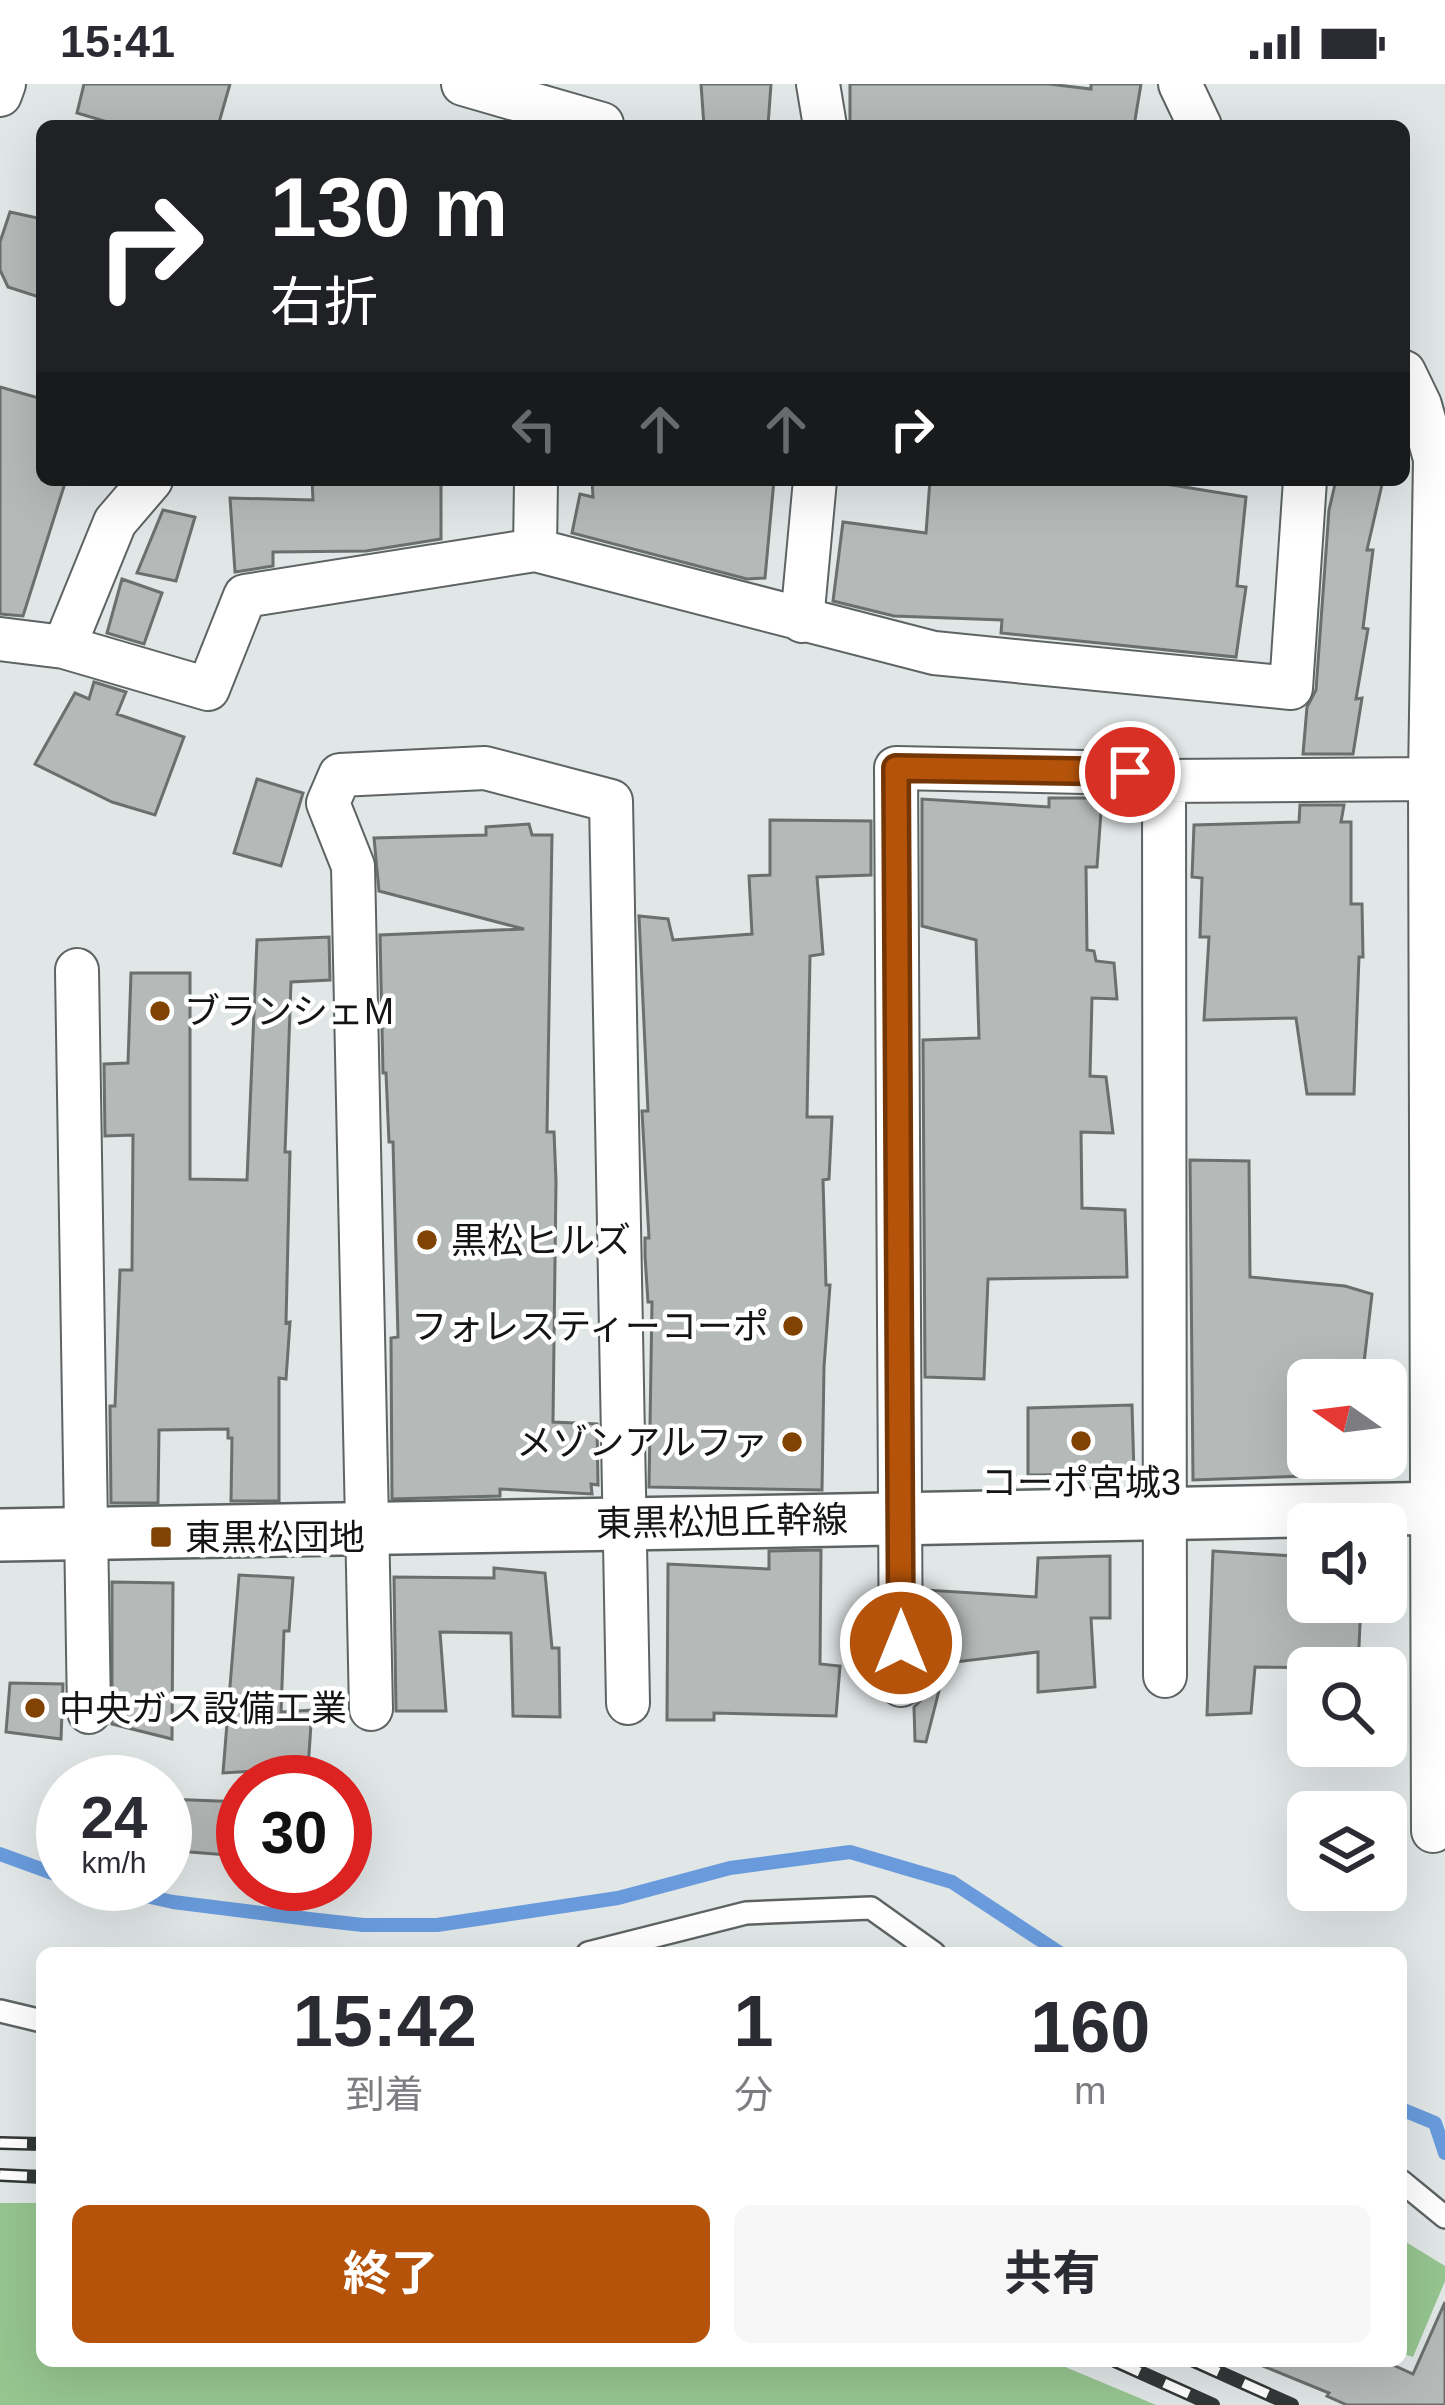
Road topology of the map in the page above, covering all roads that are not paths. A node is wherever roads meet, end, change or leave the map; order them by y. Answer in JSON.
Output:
{"nodes":[{"id":1,"x":4,"y":84,"type":"edge"},
{"id":2,"x":463,"y":84,"type":"edge"},
{"id":3,"x":818,"y":84,"type":"edge"},
{"id":4,"x":1180,"y":84,"type":"edge"},
{"id":5,"x":0,"y":95,"type":"edge"},
{"id":6,"x":605,"y":111,"type":"edge"},
{"id":7,"x":824,"y":120,"type":"edge"},
{"id":8,"x":1197,"y":120,"type":"edge"},
{"id":9,"x":1410,"y":384,"type":"edge"},
{"id":10,"x":147,"y":486,"type":"edge"},
{"id":11,"x":536,"y":486,"type":"edge"},
{"id":12,"x":814,"y":486,"type":"edge"},
{"id":13,"x":1305,"y":486,"type":"edge"},
{"id":14,"x":536,"y":550,"type":"junction"},
{"id":15,"x":802,"y":621,"type":"junction"},
{"id":16,"x":0,"y":639,"type":"edge"},
{"id":17,"x":64,"y":647,"type":"junction"},
{"id":18,"x":1430,"y":778,"type":"junction"},
{"id":19,"x":1164,"y":781,"type":"junction"},
{"id":20,"x":77,"y":970,"type":"dead end"},
{"id":21,"x":1439,"y":1508,"type":"edge"},
{"id":22,"x":1165,"y":1513,"type":"junction"},
{"id":23,"x":900,"y":1517,"type":"junction"},
{"id":24,"x":624,"y":1522,"type":"junction"},
{"id":25,"x":367,"y":1532,"type":"junction"},
{"id":26,"x":87,"y":1534,"type":"junction"},
{"id":27,"x":0,"y":1535,"type":"edge"},
{"id":28,"x":1165,"y":1676,"type":"dead end"},
{"id":29,"x":901,"y":1684,"type":"dead end"},
{"id":30,"x":628,"y":1703,"type":"dead end"},
{"id":31,"x":371,"y":1709,"type":"dead end"},
{"id":32,"x":89,"y":1712,"type":"dead end"},
{"id":33,"x":1433,"y":1831,"type":"dead end"},
{"id":34,"x":612,"y":1947,"type":"edge"},
{"id":35,"x":926,"y":1947,"type":"edge"},
{"id":36,"x":0,"y":2011,"type":"edge"},
{"id":37,"x":36,"y":2020,"type":"edge"},
{"id":38,"x":1407,"y":2185,"type":"edge"},
{"id":39,"x":1445,"y":2217,"type":"edge"}],
"edges":[{"from":1,"to":5,"type":"street"},
{"from":2,"to":6,"type":"street"},
{"from":3,"to":7,"type":"street"},
{"from":4,"to":8,"type":"street"},
{"from":9,"to":18,"type":"street"},
{"from":10,"to":17,"type":"street"},
{"from":11,"to":14,"type":"street"},
{"from":12,"to":15,"type":"street"},
{"from":13,"to":15,"type":"street"},
{"from":14,"to":15,"type":"street"},
{"from":14,"to":17,"type":"street"},
{"from":16,"to":17,"type":"street"},
{"from":18,"to":19,"type":"street"},
{"from":18,"to":21,"type":"street"},
{"from":19,"to":22,"type":"street"},
{"from":19,"to":23,"type":"street"},
{"from":20,"to":26,"type":"street"},
{"from":21,"to":22,"type":"street","name":"東黒松旭丘幹線"},
{"from":21,"to":33,"type":"street"},
{"from":22,"to":23,"type":"street","name":"東黒松旭丘幹線"},
{"from":22,"to":28,"type":"street"},
{"from":23,"to":24,"type":"street","name":"東黒松旭丘幹線"},
{"from":23,"to":29,"type":"street"},
{"from":24,"to":25,"type":"street","name":"東黒松旭丘幹線"},
{"from":24,"to":25,"type":"street"},
{"from":24,"to":30,"type":"street"},
{"from":25,"to":26,"type":"street","name":"東黒松旭丘幹線"},
{"from":25,"to":31,"type":"street"},
{"from":26,"to":27,"type":"street","name":"東黒松旭丘幹線"},
{"from":26,"to":32,"type":"street"},
{"from":34,"to":35,"type":"lane"},
{"from":36,"to":37,"type":"lane"},
{"from":38,"to":39,"type":"lane"}]}
